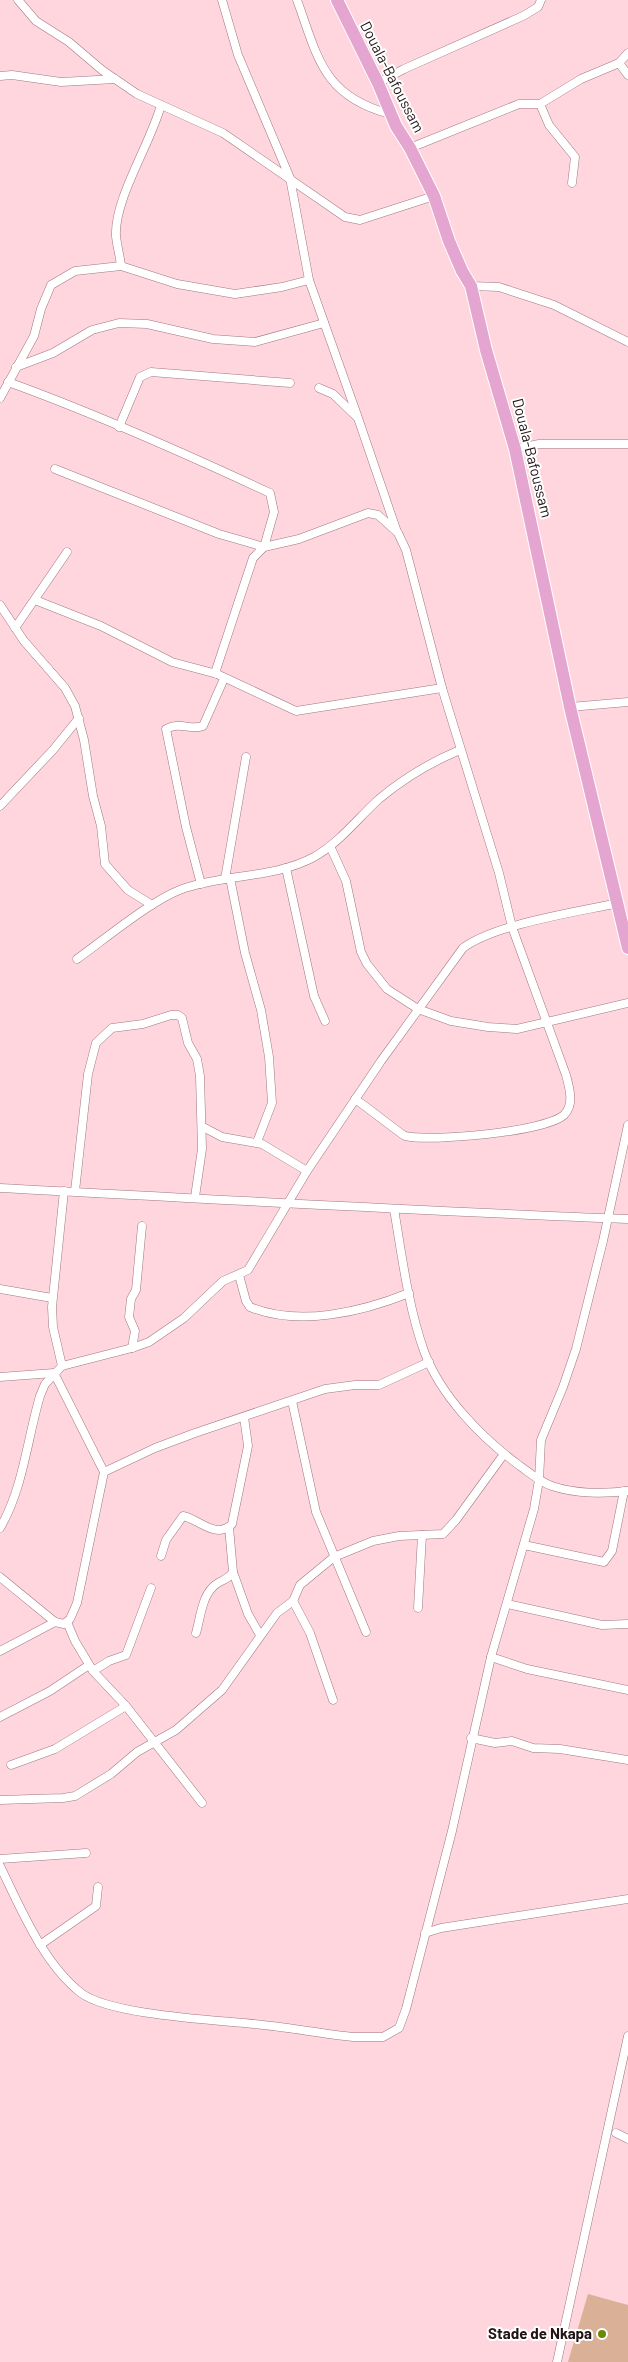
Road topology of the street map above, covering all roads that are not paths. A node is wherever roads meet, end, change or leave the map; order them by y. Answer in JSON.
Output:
{"nodes":[{"id":1,"x":18,"y":0,"type":"edge"},
{"id":2,"x":222,"y":0,"type":"edge"},
{"id":3,"x":297,"y":0,"type":"edge"},
{"id":4,"x":337,"y":0,"type":"edge"},
{"id":5,"x":541,"y":0,"type":"edge"},
{"id":6,"x":628,"y":53,"type":"edge"},
{"id":7,"x":619,"y":63,"type":"junction"},
{"id":8,"x":628,"y":75,"type":"edge"},
{"id":9,"x":0,"y":76,"type":"edge"},
{"id":10,"x":115,"y":78,"type":"junction"},
{"id":11,"x":378,"y":83,"type":"junction"},
{"id":12,"x":540,"y":104,"type":"junction"},
{"id":13,"x":161,"y":105,"type":"junction"},
{"id":14,"x":390,"y":114,"type":"junction"},
{"id":15,"x":410,"y":148,"type":"junction"},
{"id":16,"x":290,"y":178,"type":"junction"},
{"id":17,"x":572,"y":183,"type":"dead end"},
{"id":18,"x":434,"y":196,"type":"junction"},
{"id":19,"x":122,"y":266,"type":"junction"},
{"id":20,"x":309,"y":280,"type":"junction"},
{"id":21,"x":471,"y":286,"type":"junction"},
{"id":22,"x":324,"y":323,"type":"junction"},
{"id":23,"x":628,"y":342,"type":"edge"},
{"id":24,"x":16,"y":367,"type":"junction"},
{"id":25,"x":8,"y":382,"type":"junction"},
{"id":26,"x":290,"y":383,"type":"dead end"},
{"id":27,"x":319,"y":388,"type":"dead end"},
{"id":28,"x":0,"y":398,"type":"edge"},
{"id":29,"x":358,"y":418,"type":"junction"},
{"id":30,"x":119,"y":427,"type":"junction"},
{"id":31,"x":628,"y":444,"type":"edge"},
{"id":32,"x":515,"y":449,"type":"junction"},
{"id":33,"x":55,"y":469,"type":"dead end"},
{"id":34,"x":398,"y":533,"type":"junction"},
{"id":35,"x":264,"y":547,"type":"junction"},
{"id":36,"x":67,"y":552,"type":"dead end"},
{"id":37,"x":35,"y":600,"type":"junction"},
{"id":38,"x":0,"y":605,"type":"edge"},
{"id":39,"x":15,"y":628,"type":"junction"},
{"id":40,"x":217,"y":674,"type":"junction"},
{"id":41,"x":223,"y":681,"type":"dead end"},
{"id":42,"x":442,"y":688,"type":"junction"},
{"id":43,"x":628,"y":702,"type":"edge"},
{"id":44,"x":570,"y":707,"type":"junction"},
{"id":45,"x":79,"y":718,"type":"junction"},
{"id":46,"x":460,"y":750,"type":"junction"},
{"id":47,"x":246,"y":757,"type":"dead end"},
{"id":48,"x":0,"y":806,"type":"edge"},
{"id":49,"x":330,"y":846,"type":"junction"},
{"id":50,"x":286,"y":868,"type":"junction"},
{"id":51,"x":228,"y":878,"type":"junction"},
{"id":52,"x":201,"y":884,"type":"junction"},
{"id":53,"x":618,"y":903,"type":"junction"},
{"id":54,"x":152,"y":906,"type":"junction"},
{"id":55,"x":512,"y":927,"type":"junction"},
{"id":56,"x":628,"y":948,"type":"edge"},
{"id":57,"x":77,"y":959,"type":"dead end"},
{"id":58,"x":628,"y":1003,"type":"edge"},
{"id":59,"x":418,"y":1009,"type":"junction"},
{"id":60,"x":325,"y":1021,"type":"dead end"},
{"id":61,"x":546,"y":1021,"type":"junction"},
{"id":62,"x":356,"y":1099,"type":"junction"},
{"id":63,"x":628,"y":1125,"type":"edge"},
{"id":64,"x":203,"y":1127,"type":"junction"},
{"id":65,"x":257,"y":1142,"type":"junction"},
{"id":66,"x":307,"y":1171,"type":"junction"},
{"id":67,"x":0,"y":1188,"type":"edge"},
{"id":68,"x":64,"y":1191,"type":"junction"},
{"id":69,"x":75,"y":1191,"type":"junction"},
{"id":70,"x":195,"y":1197,"type":"junction"},
{"id":71,"x":289,"y":1203,"type":"junction"},
{"id":72,"x":394,"y":1209,"type":"junction"},
{"id":73,"x":608,"y":1218,"type":"junction"},
{"id":74,"x":628,"y":1218,"type":"edge"},
{"id":75,"x":142,"y":1226,"type":"dead end"},
{"id":76,"x":239,"y":1275,"type":"junction"},
{"id":77,"x":0,"y":1289,"type":"edge"},
{"id":78,"x":409,"y":1293,"type":"junction"},
{"id":79,"x":52,"y":1298,"type":"junction"},
{"id":80,"x":132,"y":1348,"type":"junction"},
{"id":81,"x":429,"y":1362,"type":"junction"},
{"id":82,"x":62,"y":1366,"type":"junction"},
{"id":83,"x":54,"y":1372,"type":"junction"},
{"id":84,"x":0,"y":1377,"type":"edge"},
{"id":85,"x":292,"y":1400,"type":"junction"},
{"id":86,"x":244,"y":1417,"type":"junction"},
{"id":87,"x":504,"y":1454,"type":"junction"},
{"id":88,"x":104,"y":1472,"type":"junction"},
{"id":89,"x":540,"y":1480,"type":"junction"},
{"id":90,"x":626,"y":1491,"type":"edge"},
{"id":91,"x":229,"y":1527,"type":"junction"},
{"id":92,"x":0,"y":1528,"type":"edge"},
{"id":93,"x":422,"y":1535,"type":"junction"},
{"id":94,"x":524,"y":1545,"type":"junction"},
{"id":95,"x":161,"y":1556,"type":"dead end"},
{"id":96,"x":334,"y":1557,"type":"junction"},
{"id":97,"x":233,"y":1572,"type":"junction"},
{"id":98,"x":0,"y":1577,"type":"edge"},
{"id":99,"x":8,"y":1585,"type":"junction"},
{"id":100,"x":151,"y":1588,"type":"dead end"},
{"id":101,"x":0,"y":1589,"type":"edge"},
{"id":102,"x":292,"y":1601,"type":"junction"},
{"id":103,"x":507,"y":1604,"type":"junction"},
{"id":104,"x":418,"y":1608,"type":"dead end"},
{"id":105,"x":55,"y":1622,"type":"junction"},
{"id":106,"x":67,"y":1622,"type":"junction"},
{"id":107,"x":628,"y":1624,"type":"edge"},
{"id":108,"x":366,"y":1632,"type":"dead end"},
{"id":109,"x":196,"y":1633,"type":"dead end"},
{"id":110,"x":260,"y":1635,"type":"junction"},
{"id":111,"x":0,"y":1650,"type":"edge"},
{"id":112,"x":491,"y":1656,"type":"junction"},
{"id":113,"x":91,"y":1668,"type":"junction"},
{"id":114,"x":628,"y":1690,"type":"edge"},
{"id":115,"x":333,"y":1700,"type":"dead end"},
{"id":116,"x":126,"y":1706,"type":"junction"},
{"id":117,"x":0,"y":1717,"type":"edge"},
{"id":118,"x":471,"y":1738,"type":"junction"},
{"id":119,"x":155,"y":1744,"type":"junction"},
{"id":120,"x":628,"y":1760,"type":"edge"},
{"id":121,"x":11,"y":1764,"type":"dead end"},
{"id":122,"x":0,"y":1800,"type":"edge"},
{"id":123,"x":202,"y":1804,"type":"dead end"},
{"id":124,"x":86,"y":1853,"type":"dead end"},
{"id":125,"x":0,"y":1859,"type":"edge"},
{"id":126,"x":0,"y":1866,"type":"edge"},
{"id":127,"x":98,"y":1887,"type":"dead end"},
{"id":128,"x":628,"y":1899,"type":"edge"},
{"id":129,"x":430,"y":1913,"type":"junction"},
{"id":130,"x":440,"y":1928,"type":"junction"},
{"id":131,"x":425,"y":1933,"type":"junction"},
{"id":132,"x":40,"y":1945,"type":"junction"},
{"id":133,"x":628,"y":2036,"type":"edge"},
{"id":134,"x":616,"y":2133,"type":"dead end"},
{"id":135,"x":628,"y":2139,"type":"edge"},
{"id":136,"x":557,"y":2362,"type":"edge"}],
"edges":[{"from":1,"to":10,"type":"street"},
{"from":2,"to":16,"type":"street"},
{"from":3,"to":14,"type":"street"},
{"from":4,"to":11,"type":"highway","name":"Douala-Bafoussam"},
{"from":5,"to":11,"type":"street"},
{"from":6,"to":7,"type":"street"},
{"from":7,"to":8,"type":"street"},
{"from":7,"to":12,"type":"street"},
{"from":9,"to":10,"type":"street"},
{"from":10,"to":13,"type":"street"},
{"from":11,"to":14,"type":"highway","name":"Douala-Bafoussam"},
{"from":12,"to":15,"type":"street"},
{"from":12,"to":17,"type":"street"},
{"from":13,"to":16,"type":"street"},
{"from":13,"to":19,"type":"street"},
{"from":14,"to":15,"type":"highway","name":"Douala-Bafoussam"},
{"from":15,"to":18,"type":"highway","name":"Douala-Bafoussam"},
{"from":16,"to":18,"type":"street"},
{"from":16,"to":20,"type":"street"},
{"from":18,"to":21,"type":"highway","name":"Douala-Bafoussam"},
{"from":19,"to":20,"type":"street"},
{"from":19,"to":24,"type":"street"},
{"from":20,"to":22,"type":"street"},
{"from":21,"to":23,"type":"street"},
{"from":21,"to":32,"type":"highway","name":"Douala-Bafoussam"},
{"from":22,"to":24,"type":"street"},
{"from":22,"to":29,"type":"street"},
{"from":24,"to":25,"type":"street"},
{"from":25,"to":28,"type":"street"},
{"from":25,"to":30,"type":"street"},
{"from":26,"to":30,"type":"street"},
{"from":27,"to":29,"type":"street"},
{"from":29,"to":34,"type":"street"},
{"from":30,"to":35,"type":"street"},
{"from":31,"to":32,"type":"street"},
{"from":32,"to":44,"type":"highway","name":"Douala-Bafoussam"},
{"from":33,"to":35,"type":"street"},
{"from":34,"to":35,"type":"street"},
{"from":34,"to":42,"type":"street"},
{"from":35,"to":40,"type":"street"},
{"from":36,"to":37,"type":"street"},
{"from":37,"to":39,"type":"street"},
{"from":37,"to":40,"type":"street"},
{"from":38,"to":39,"type":"street"},
{"from":39,"to":45,"type":"street"},
{"from":40,"to":42,"type":"street"},
{"from":41,"to":52,"type":"street"},
{"from":42,"to":46,"type":"street"},
{"from":43,"to":44,"type":"street"},
{"from":44,"to":53,"type":"highway","name":"Douala-Bafoussam"},
{"from":45,"to":48,"type":"street"},
{"from":45,"to":54,"type":"street"},
{"from":46,"to":49,"type":"street"},
{"from":46,"to":55,"type":"street"},
{"from":47,"to":51,"type":"street"},
{"from":49,"to":50,"type":"street"},
{"from":49,"to":59,"type":"street"},
{"from":50,"to":51,"type":"street"},
{"from":50,"to":60,"type":"street"},
{"from":51,"to":52,"type":"street"},
{"from":51,"to":65,"type":"street"},
{"from":52,"to":54,"type":"street"},
{"from":53,"to":55,"type":"street"},
{"from":53,"to":56,"type":"highway","name":"Douala-Bafoussam"},
{"from":54,"to":57,"type":"street"},
{"from":55,"to":59,"type":"street"},
{"from":55,"to":61,"type":"street"},
{"from":58,"to":61,"type":"street"},
{"from":59,"to":61,"type":"street"},
{"from":59,"to":62,"type":"street"},
{"from":61,"to":62,"type":"street"},
{"from":62,"to":66,"type":"street"},
{"from":63,"to":73,"type":"street"},
{"from":64,"to":65,"type":"street"},
{"from":64,"to":69,"type":"street"},
{"from":64,"to":70,"type":"street"},
{"from":65,"to":66,"type":"street"},
{"from":66,"to":71,"type":"street"},
{"from":67,"to":68,"type":"street"},
{"from":68,"to":69,"type":"street"},
{"from":68,"to":79,"type":"street"},
{"from":69,"to":70,"type":"street"},
{"from":70,"to":71,"type":"street"},
{"from":71,"to":72,"type":"street"},
{"from":71,"to":76,"type":"street"},
{"from":72,"to":73,"type":"street"},
{"from":72,"to":78,"type":"street"},
{"from":73,"to":74,"type":"street"},
{"from":73,"to":89,"type":"street"},
{"from":75,"to":80,"type":"street"},
{"from":76,"to":78,"type":"street"},
{"from":76,"to":80,"type":"street"},
{"from":77,"to":79,"type":"street"},
{"from":78,"to":81,"type":"street"},
{"from":79,"to":82,"type":"street"},
{"from":80,"to":82,"type":"street"},
{"from":81,"to":85,"type":"street"},
{"from":81,"to":87,"type":"street"},
{"from":82,"to":83,"type":"street"},
{"from":83,"to":84,"type":"street"},
{"from":83,"to":88,"type":"street"},
{"from":83,"to":92,"type":"street"},
{"from":85,"to":86,"type":"street"},
{"from":85,"to":96,"type":"street"},
{"from":86,"to":88,"type":"street"},
{"from":86,"to":91,"type":"street"},
{"from":87,"to":89,"type":"street"},
{"from":87,"to":93,"type":"street"},
{"from":88,"to":106,"type":"street"},
{"from":89,"to":90,"type":"street"},
{"from":89,"to":94,"type":"street"},
{"from":90,"to":94,"type":"street"},
{"from":91,"to":95,"type":"street"},
{"from":91,"to":97,"type":"street"},
{"from":93,"to":96,"type":"street"},
{"from":93,"to":104,"type":"street"},
{"from":94,"to":103,"type":"street"},
{"from":96,"to":102,"type":"street"},
{"from":96,"to":108,"type":"street"},
{"from":97,"to":109,"type":"street"},
{"from":97,"to":110,"type":"street"},
{"from":98,"to":99,"type":"street"},
{"from":99,"to":101,"type":"street"},
{"from":99,"to":105,"type":"street"},
{"from":100,"to":113,"type":"street"},
{"from":102,"to":110,"type":"street"},
{"from":102,"to":115,"type":"street"},
{"from":103,"to":107,"type":"street"},
{"from":103,"to":112,"type":"street"},
{"from":105,"to":106,"type":"street"},
{"from":105,"to":111,"type":"street"},
{"from":106,"to":113,"type":"street"},
{"from":110,"to":119,"type":"street"},
{"from":112,"to":114,"type":"street"},
{"from":112,"to":118,"type":"street"},
{"from":113,"to":116,"type":"street"},
{"from":113,"to":117,"type":"street"},
{"from":116,"to":119,"type":"street"},
{"from":116,"to":121,"type":"street"},
{"from":118,"to":120,"type":"street"},
{"from":118,"to":129,"type":"street"},
{"from":119,"to":122,"type":"street"},
{"from":119,"to":123,"type":"street"},
{"from":124,"to":125,"type":"street"},
{"from":126,"to":132,"type":"street"},
{"from":127,"to":132,"type":"street"},
{"from":128,"to":130,"type":"street"},
{"from":129,"to":130,"type":"street"},
{"from":129,"to":131,"type":"street"},
{"from":130,"to":131,"type":"street"},
{"from":131,"to":132,"type":"street"},
{"from":133,"to":136,"type":"street"},
{"from":134,"to":135,"type":"street"}]}
